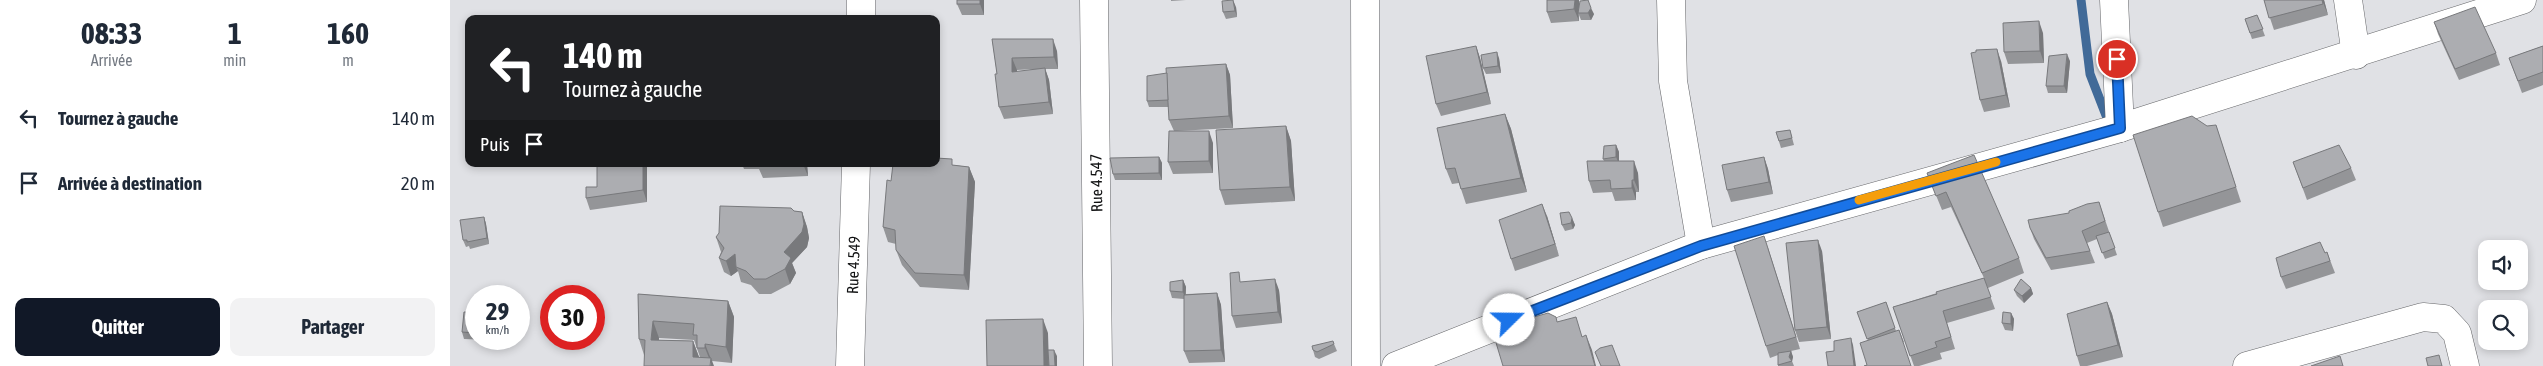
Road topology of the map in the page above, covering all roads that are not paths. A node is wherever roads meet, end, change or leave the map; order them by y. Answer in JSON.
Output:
{"nodes":[{"id":1,"x":862,"y":0,"type":"edge"},
{"id":2,"x":1094,"y":0,"type":"edge"},
{"id":3,"x":1365,"y":0,"type":"edge"},
{"id":4,"x":1671,"y":0,"type":"edge"},
{"id":5,"x":2114,"y":0,"type":"edge"},
{"id":6,"x":2348,"y":0,"type":"edge"},
{"id":7,"x":2522,"y":0,"type":"edge"},
{"id":8,"x":861,"y":15,"type":"edge"},
{"id":9,"x":2356,"y":55,"type":"junction"},
{"id":10,"x":2120,"y":128,"type":"junction"},
{"id":11,"x":856,"y":167,"type":"edge"},
{"id":12,"x":1701,"y":246,"type":"junction"},
{"id":13,"x":850,"y":366,"type":"edge"},
{"id":14,"x":1098,"y":366,"type":"edge"},
{"id":15,"x":1366,"y":366,"type":"edge"},
{"id":16,"x":1396,"y":366,"type":"edge"},
{"id":17,"x":2247,"y":366,"type":"edge"},
{"id":18,"x":2465,"y":366,"type":"edge"}],
"edges":[{"from":1,"to":8,"type":"street"},
{"from":2,"to":14,"type":"street","name":"Rue 4.547"},
{"from":3,"to":15,"type":"street"},
{"from":4,"to":12,"type":"street"},
{"from":5,"to":10,"type":"street"},
{"from":6,"to":9,"type":"street"},
{"from":7,"to":9,"type":"street"},
{"from":9,"to":10,"type":"street"},
{"from":10,"to":12,"type":"street"},
{"from":11,"to":13,"type":"street","name":"Rue 4.549"},
{"from":12,"to":16,"type":"street"},
{"from":17,"to":18,"type":"street"}]}
